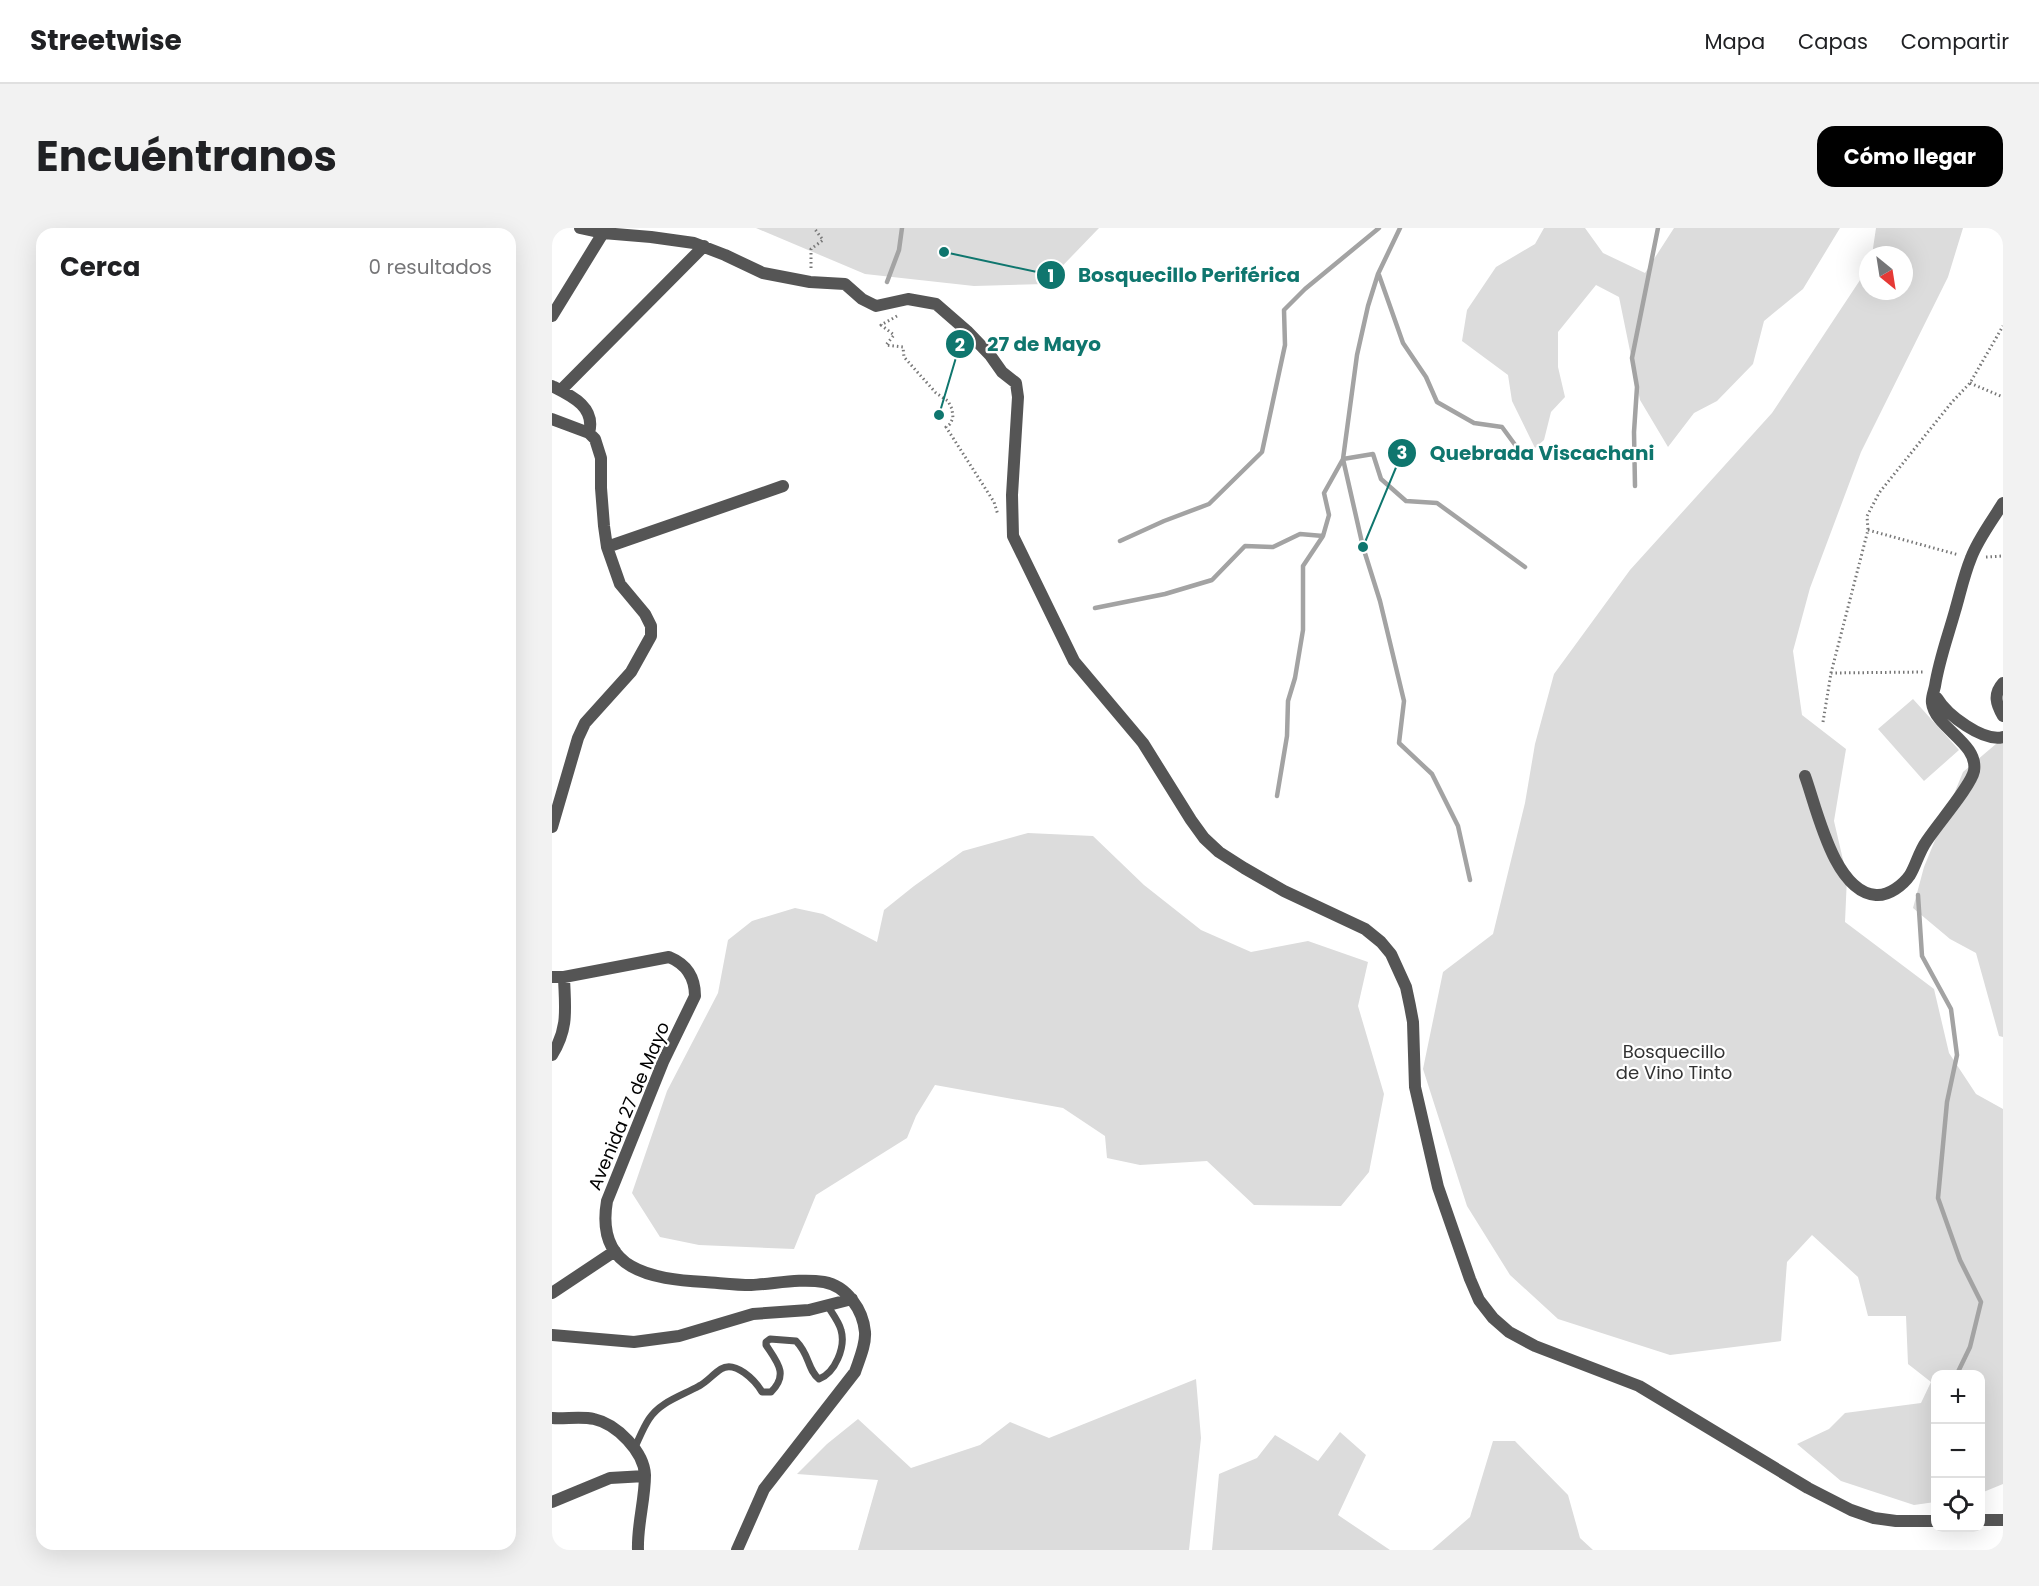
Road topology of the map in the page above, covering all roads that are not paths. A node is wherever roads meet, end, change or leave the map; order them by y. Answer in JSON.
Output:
{"nodes":[{"id":1,"x":580,"y":228,"type":"edge"},
{"id":2,"x":603,"y":233,"type":"junction"},
{"id":3,"x":704,"y":246,"type":"junction"},
{"id":4,"x":552,"y":316,"type":"edge"},
{"id":5,"x":556,"y":388,"type":"edge"},
{"id":6,"x":552,"y":419,"type":"edge"},
{"id":7,"x":589,"y":433,"type":"junction"},
{"id":8,"x":783,"y":486,"type":"dead end"},
{"id":9,"x":2003,"y":503,"type":"edge"},
{"id":10,"x":608,"y":548,"type":"junction"},
{"id":11,"x":2003,"y":683,"type":"edge"},
{"id":12,"x":1934,"y":692,"type":"junction"},
{"id":13,"x":2003,"y":716,"type":"edge"},
{"id":14,"x":2003,"y":736,"type":"edge"},
{"id":15,"x":1805,"y":776,"type":"dead end"},
{"id":16,"x":552,"y":827,"type":"edge"},
{"id":17,"x":558,"y":977,"type":"edge"},
{"id":18,"x":565,"y":996,"type":"junction"},
{"id":19,"x":552,"y":1004,"type":"edge"},
{"id":20,"x":552,"y":1055,"type":"edge"},
{"id":21,"x":615,"y":1251,"type":"junction"},
{"id":22,"x":552,"y":1293,"type":"edge"},
{"id":23,"x":852,"y":1299,"type":"junction"},
{"id":24,"x":827,"y":1305,"type":"junction"},
{"id":25,"x":552,"y":1335,"type":"edge"},
{"id":26,"x":552,"y":1418,"type":"edge"},
{"id":27,"x":634,"y":1449,"type":"junction"},
{"id":28,"x":645,"y":1476,"type":"junction"},
{"id":29,"x":552,"y":1502,"type":"edge"},
{"id":30,"x":1985,"y":1520,"type":"edge"},
{"id":31,"x":2003,"y":1520,"type":"edge"},
{"id":32,"x":1931,"y":1521,"type":"edge"},
{"id":33,"x":638,"y":1550,"type":"edge"},
{"id":34,"x":737,"y":1550,"type":"edge"}],
"edges":[{"from":1,"to":2,"type":"street"},
{"from":2,"to":3,"type":"street"},
{"from":2,"to":4,"type":"street"},
{"from":3,"to":5,"type":"street"},
{"from":3,"to":32,"type":"street"},
{"from":5,"to":7,"type":"street"},
{"from":6,"to":7,"type":"street"},
{"from":7,"to":10,"type":"street"},
{"from":8,"to":10,"type":"street"},
{"from":9,"to":12,"type":"street"},
{"from":10,"to":16,"type":"street"},
{"from":11,"to":13,"type":"street"},
{"from":12,"to":14,"type":"street"},
{"from":12,"to":15,"type":"street"},
{"from":17,"to":18,"type":"street"},
{"from":17,"to":21,"type":"street","name":"Avenida 27 de Mayo"},
{"from":18,"to":19,"type":"street"},
{"from":18,"to":20,"type":"street"},
{"from":21,"to":22,"type":"street"},
{"from":21,"to":23,"type":"street"},
{"from":23,"to":24,"type":"street"},
{"from":23,"to":34,"type":"street"},
{"from":24,"to":25,"type":"street"},
{"from":24,"to":27,"type":"lane"},
{"from":26,"to":27,"type":"street"},
{"from":27,"to":28,"type":"street"},
{"from":28,"to":29,"type":"street"},
{"from":28,"to":33,"type":"street"},
{"from":30,"to":31,"type":"street"}]}
